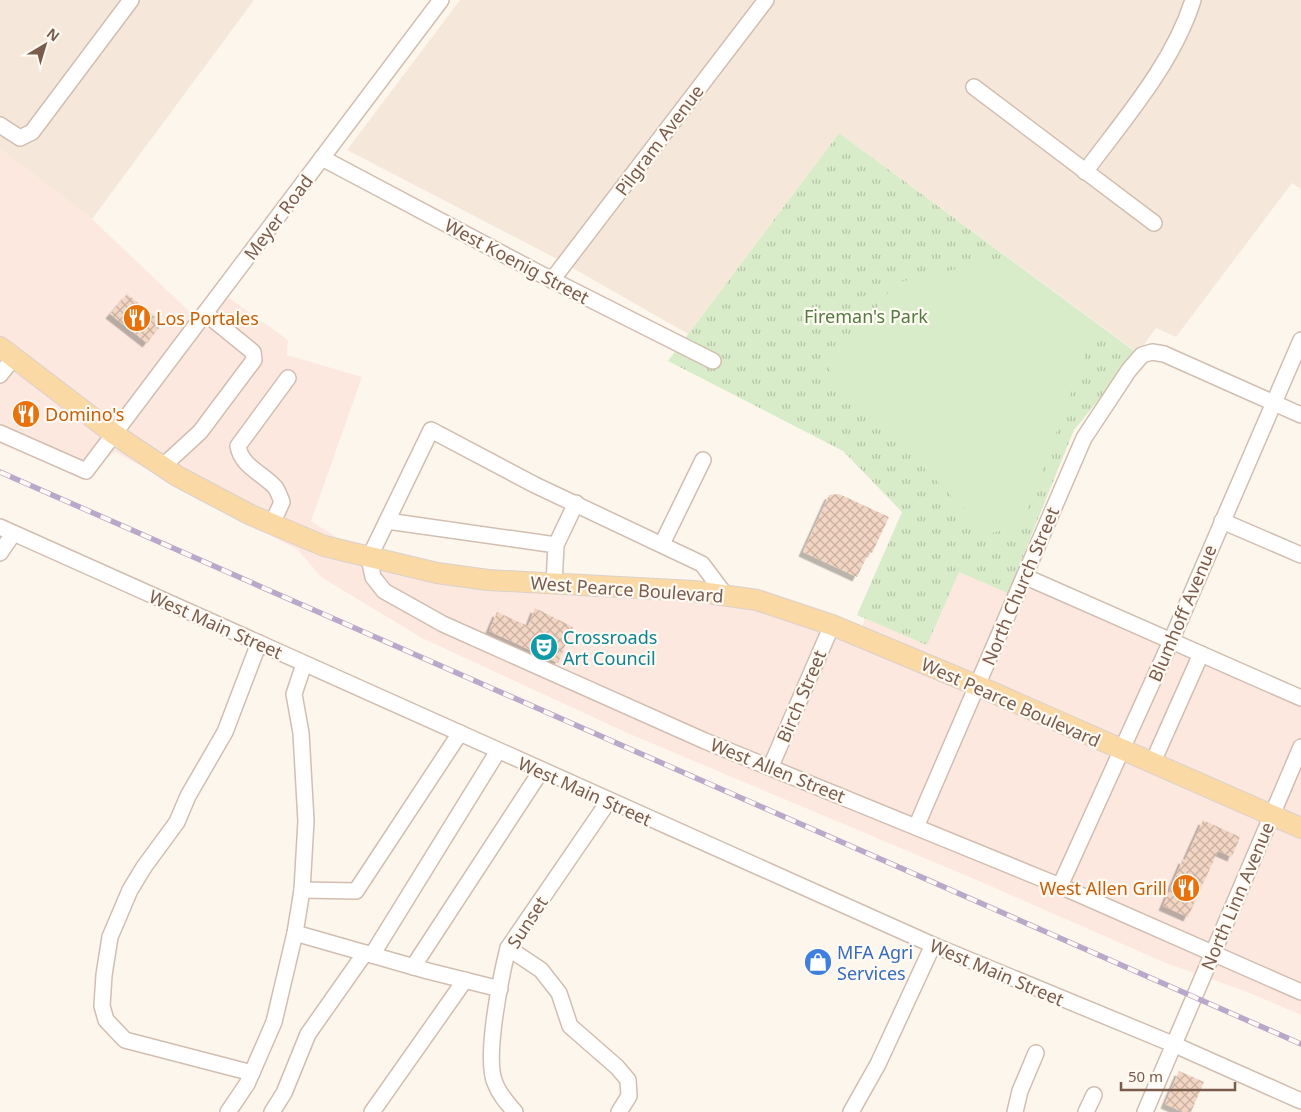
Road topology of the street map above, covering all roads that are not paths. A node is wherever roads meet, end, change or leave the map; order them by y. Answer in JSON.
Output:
{"nodes":[{"id":1,"x":131,"y":0,"type":"edge"},
{"id":2,"x":441,"y":0,"type":"edge"},
{"id":3,"x":766,"y":0,"type":"edge"},
{"id":4,"x":1193,"y":0,"type":"edge"},
{"id":5,"x":974,"y":87,"type":"dead end"},
{"id":6,"x":0,"y":125,"type":"edge"},
{"id":7,"x":322,"y":158,"type":"junction"},
{"id":8,"x":1085,"y":172,"type":"junction"},
{"id":9,"x":1154,"y":223,"type":"dead end"},
{"id":10,"x":552,"y":280,"type":"junction"},
{"id":11,"x":205,"y":313,"type":"junction"},
{"id":12,"x":1301,"y":340,"type":"edge"},
{"id":13,"x":7,"y":352,"type":"edge"},
{"id":14,"x":713,"y":361,"type":"dead end"},
{"id":15,"x":0,"y":376,"type":"edge"},
{"id":16,"x":288,"y":378,"type":"dead end"},
{"id":17,"x":1273,"y":402,"type":"junction"},
{"id":18,"x":1301,"y":415,"type":"edge"},
{"id":19,"x":0,"y":433,"type":"edge"},
{"id":20,"x":114,"y":434,"type":"junction"},
{"id":21,"x":703,"y":460,"type":"dead end"},
{"id":22,"x":163,"y":466,"type":"junction"},
{"id":23,"x":576,"y":503,"type":"junction"},
{"id":24,"x":387,"y":521,"type":"junction"},
{"id":25,"x":1222,"y":521,"type":"junction"},
{"id":26,"x":272,"y":524,"type":"junction"},
{"id":27,"x":7,"y":530,"type":"edge"},
{"id":28,"x":662,"y":544,"type":"junction"},
{"id":29,"x":556,"y":545,"type":"junction"},
{"id":30,"x":0,"y":553,"type":"edge"},
{"id":31,"x":1301,"y":555,"type":"edge"},
{"id":32,"x":369,"y":558,"type":"junction"},
{"id":33,"x":1026,"y":577,"type":"junction"},
{"id":34,"x":554,"y":584,"type":"junction"},
{"id":35,"x":726,"y":596,"type":"junction"},
{"id":36,"x":832,"y":625,"type":"junction"},
{"id":37,"x":1171,"y":641,"type":"junction"},
{"id":38,"x":259,"y":643,"type":"junction"},
{"id":39,"x":1200,"y":654,"type":"junction"},
{"id":40,"x":304,"y":664,"type":"junction"},
{"id":41,"x":978,"y":686,"type":"junction"},
{"id":42,"x":1301,"y":698,"type":"edge"},
{"id":43,"x":460,"y":734,"type":"junction"},
{"id":44,"x":1301,"y":747,"type":"edge"},
{"id":45,"x":1122,"y":750,"type":"junction"},
{"id":46,"x":498,"y":751,"type":"junction"},
{"id":47,"x":1152,"y":764,"type":"junction"},
{"id":48,"x":771,"y":766,"type":"junction"},
{"id":49,"x":542,"y":771,"type":"junction"},
{"id":50,"x":608,"y":802,"type":"junction"},
{"id":51,"x":1272,"y":816,"type":"junction"},
{"id":52,"x":916,"y":827,"type":"junction"},
{"id":53,"x":1301,"y":828,"type":"edge"},
{"id":54,"x":1060,"y":886,"type":"junction"},
{"id":55,"x":302,"y":890,"type":"junction"},
{"id":56,"x":295,"y":933,"type":"junction"},
{"id":57,"x":933,"y":945,"type":"junction"},
{"id":58,"x":508,"y":948,"type":"junction"},
{"id":59,"x":1212,"y":951,"type":"junction"},
{"id":60,"x":369,"y":954,"type":"junction"},
{"id":61,"x":413,"y":967,"type":"junction"},
{"id":62,"x":465,"y":980,"type":"junction"},
{"id":63,"x":500,"y":989,"type":"junction"},
{"id":64,"x":1301,"y":992,"type":"edge"},
{"id":65,"x":1175,"y":1045,"type":"junction"},
{"id":66,"x":1036,"y":1053,"type":"dead end"},
{"id":67,"x":252,"y":1073,"type":"junction"},
{"id":68,"x":1094,"y":1095,"type":"dead end"},
{"id":69,"x":1301,"y":1101,"type":"edge"},
{"id":70,"x":228,"y":1112,"type":"edge"},
{"id":71,"x":272,"y":1112,"type":"edge"},
{"id":72,"x":372,"y":1112,"type":"edge"},
{"id":73,"x":515,"y":1112,"type":"edge"},
{"id":74,"x":619,"y":1112,"type":"edge"},
{"id":75,"x":851,"y":1112,"type":"edge"},
{"id":76,"x":1015,"y":1112,"type":"edge"},
{"id":77,"x":1086,"y":1112,"type":"edge"},
{"id":78,"x":1145,"y":1112,"type":"edge"}],
"edges":[{"from":1,"to":6,"type":"street"},
{"from":2,"to":7,"type":"street","name":"Meyer Road"},
{"from":3,"to":10,"type":"street","name":"Pilgram Avenue"},
{"from":4,"to":8,"type":"street"},
{"from":5,"to":8,"type":"street"},
{"from":7,"to":10,"type":"street","name":"West Koenig Street"},
{"from":7,"to":11,"type":"street","name":"Meyer Road"},
{"from":8,"to":9,"type":"street"},
{"from":10,"to":14,"type":"street","name":"West Koenig Street"},
{"from":11,"to":20,"type":"street","name":"Meyer Road"},
{"from":11,"to":22,"type":"street"},
{"from":12,"to":17,"type":"street","name":"Blumhoff Avenue"},
{"from":13,"to":15,"type":"street"},
{"from":13,"to":20,"type":"main road","name":"West Pearce Boulevard"},
{"from":16,"to":26,"type":"street"},
{"from":17,"to":18,"type":"street"},
{"from":17,"to":25,"type":"street","name":"Blumhoff Avenue"},
{"from":17,"to":33,"type":"street","name":"North Church Street"},
{"from":19,"to":20,"type":"street","name":"Meyer Road"},
{"from":20,"to":22,"type":"main road","name":"West Pearce Boulevard"},
{"from":21,"to":28,"type":"street"},
{"from":22,"to":26,"type":"main road","name":"West Pearce Boulevard"},
{"from":23,"to":24,"type":"street"},
{"from":23,"to":28,"type":"street"},
{"from":23,"to":29,"type":"street"},
{"from":24,"to":29,"type":"street"},
{"from":24,"to":32,"type":"street"},
{"from":25,"to":31,"type":"street"},
{"from":25,"to":37,"type":"street","name":"Blumhoff Avenue"},
{"from":26,"to":32,"type":"main road","name":"West Pearce Boulevard"},
{"from":27,"to":30,"type":"street"},
{"from":27,"to":38,"type":"street","name":"West Main Street"},
{"from":28,"to":35,"type":"street"},
{"from":29,"to":34,"type":"street"},
{"from":32,"to":34,"type":"main road","name":"West Pearce Boulevard"},
{"from":32,"to":48,"type":"street","name":"West Allen Street"},
{"from":33,"to":37,"type":"street"},
{"from":33,"to":41,"type":"street","name":"North Church Street"},
{"from":34,"to":35,"type":"main road","name":"West Pearce Boulevard"},
{"from":35,"to":36,"type":"main road","name":"West Pearce Boulevard"},
{"from":36,"to":41,"type":"main road","name":"West Pearce Boulevard"},
{"from":36,"to":48,"type":"street","name":"Birch Street"},
{"from":37,"to":39,"type":"street"},
{"from":37,"to":45,"type":"street","name":"Blumhoff Avenue"},
{"from":38,"to":40,"type":"street","name":"West Main Street"},
{"from":38,"to":67,"type":"street"},
{"from":39,"to":42,"type":"street"},
{"from":39,"to":47,"type":"street"},
{"from":40,"to":43,"type":"street","name":"West Main Street"},
{"from":40,"to":55,"type":"street"},
{"from":41,"to":45,"type":"main road","name":"West Pearce Boulevard"},
{"from":41,"to":52,"type":"street","name":"North Church Street"},
{"from":43,"to":46,"type":"street","name":"West Main Street"},
{"from":43,"to":55,"type":"street"},
{"from":44,"to":51,"type":"street","name":"North Linn Avenue"},
{"from":45,"to":47,"type":"main road","name":"West Pearce Boulevard"},
{"from":45,"to":54,"type":"street","name":"Blumhoff Avenue"},
{"from":46,"to":49,"type":"street","name":"West Main Street"},
{"from":46,"to":60,"type":"street"},
{"from":47,"to":51,"type":"main road","name":"West Pearce Boulevard"},
{"from":48,"to":52,"type":"street","name":"West Allen Street"},
{"from":49,"to":50,"type":"street","name":"West Main Street"},
{"from":49,"to":61,"type":"street"},
{"from":50,"to":57,"type":"street","name":"West Main Street"},
{"from":50,"to":58,"type":"street","name":"Sunset"},
{"from":51,"to":53,"type":"main road","name":"West Pearce Boulevard"},
{"from":51,"to":59,"type":"street","name":"North Linn Avenue"},
{"from":52,"to":54,"type":"street","name":"West Allen Street"},
{"from":54,"to":59,"type":"street","name":"West Allen Street"},
{"from":55,"to":56,"type":"street"},
{"from":56,"to":60,"type":"street"},
{"from":56,"to":67,"type":"street"},
{"from":57,"to":65,"type":"street","name":"West Main Street"},
{"from":57,"to":75,"type":"street"},
{"from":58,"to":63,"type":"street","name":"Sunset"},
{"from":58,"to":74,"type":"street"},
{"from":59,"to":64,"type":"street","name":"West Allen Street"},
{"from":59,"to":65,"type":"street","name":"North Linn Avenue"},
{"from":60,"to":61,"type":"street"},
{"from":60,"to":71,"type":"street"},
{"from":61,"to":62,"type":"street"},
{"from":62,"to":63,"type":"street"},
{"from":62,"to":72,"type":"street"},
{"from":63,"to":73,"type":"street","name":"Sunset"},
{"from":65,"to":69,"type":"street","name":"West Main Street"},
{"from":65,"to":78,"type":"street","name":"North Linn Avenue"},
{"from":66,"to":76,"type":"street"},
{"from":67,"to":70,"type":"street"},
{"from":68,"to":77,"type":"street"}]}
